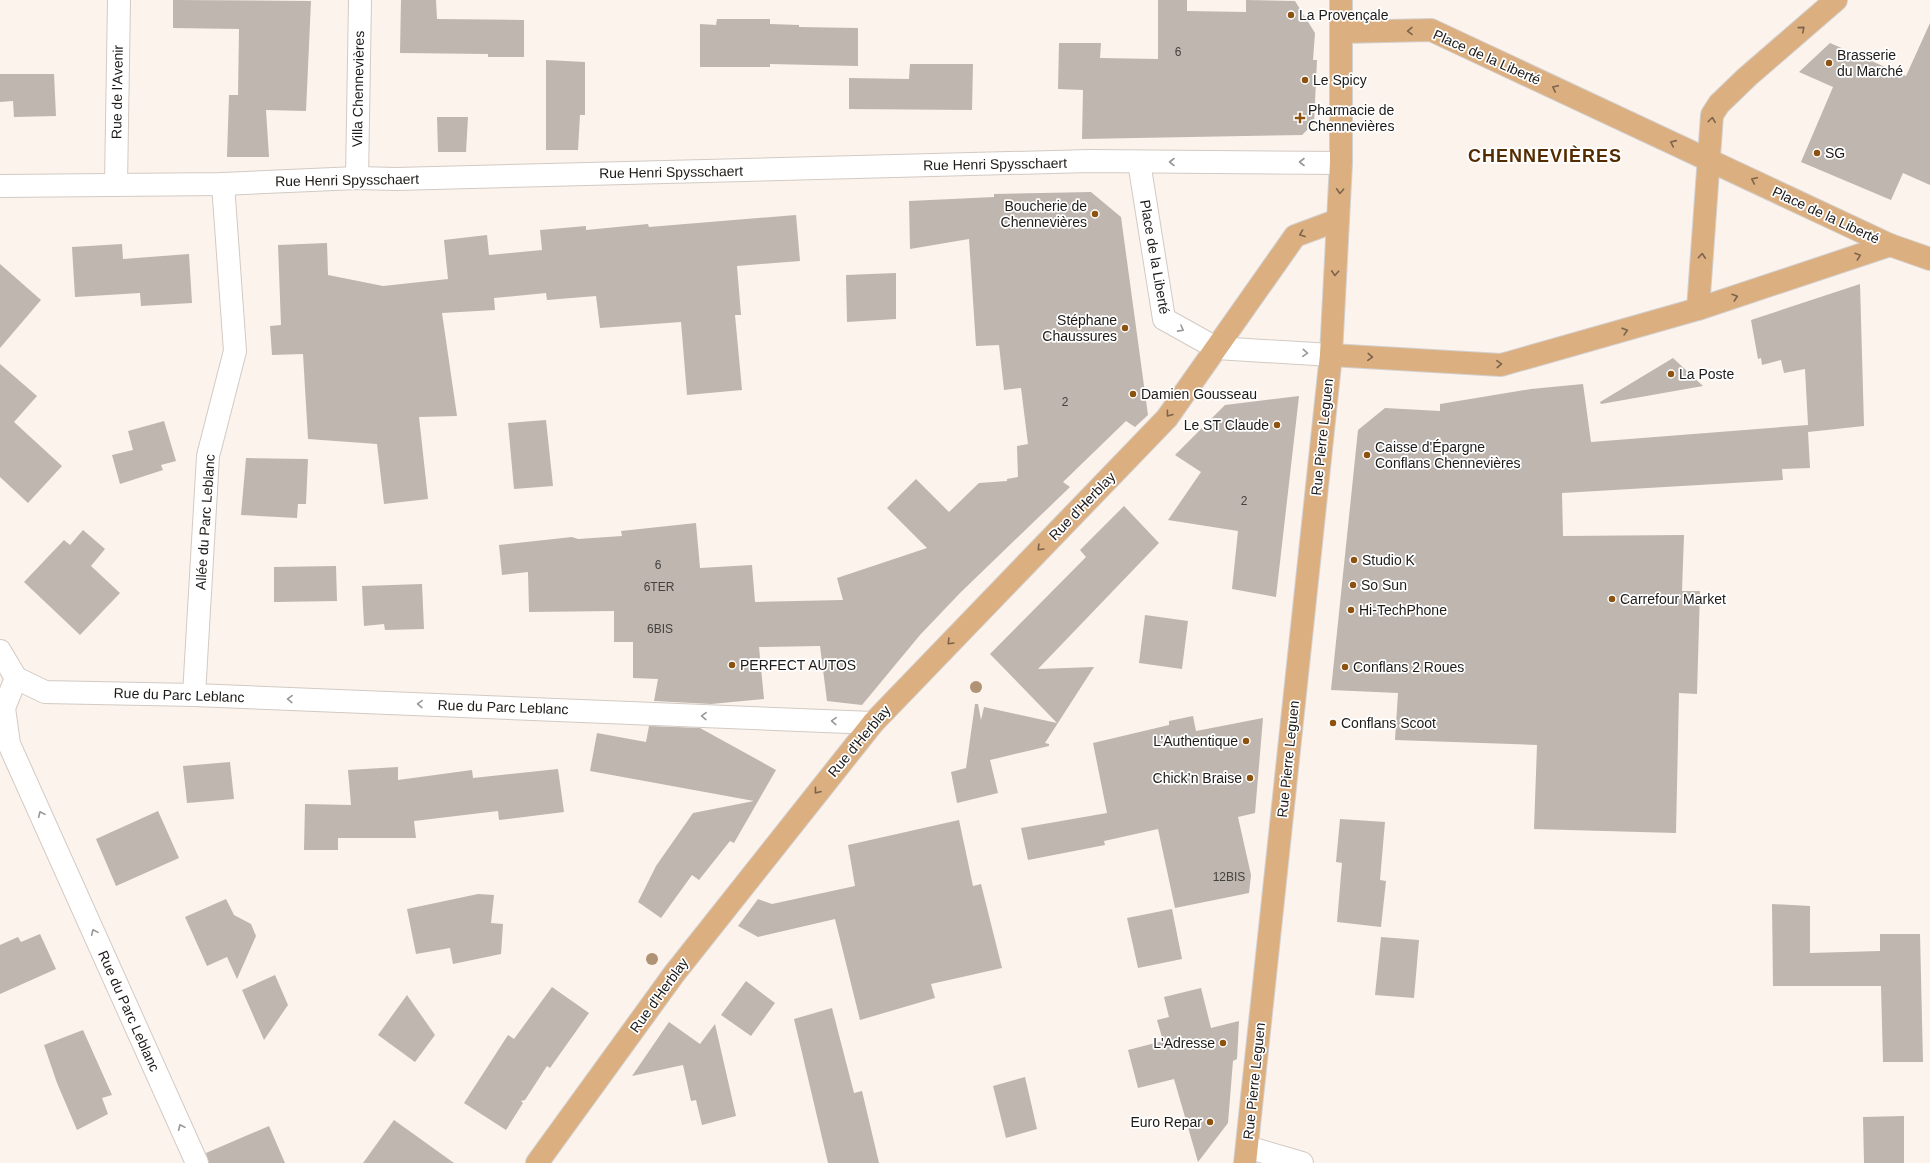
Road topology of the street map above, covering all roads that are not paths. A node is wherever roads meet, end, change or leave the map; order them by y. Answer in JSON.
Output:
{"nodes":[{"id":1,"x":119,"y":0,"type":"edge"},
{"id":2,"x":360,"y":0,"type":"edge"},
{"id":3,"x":1341,"y":0,"type":"edge"},
{"id":4,"x":1836,"y":0,"type":"edge"},
{"id":5,"x":1342,"y":32,"type":"junction"},
{"id":6,"x":1709,"y":159,"type":"junction"},
{"id":7,"x":1139,"y":162,"type":"junction"},
{"id":8,"x":1341,"y":163,"type":"junction"},
{"id":9,"x":357,"y":178,"type":"junction"},
{"id":10,"x":116,"y":184,"type":"junction"},
{"id":11,"x":223,"y":184,"type":"junction"},
{"id":12,"x":0,"y":186,"type":"edge"},
{"id":13,"x":1338,"y":220,"type":"junction"},
{"id":14,"x":1890,"y":245,"type":"junction"},
{"id":15,"x":1930,"y":259,"type":"edge"},
{"id":16,"x":1698,"y":309,"type":"junction"},
{"id":17,"x":1216,"y":348,"type":"junction"},
{"id":18,"x":1331,"y":355,"type":"junction"},
{"id":19,"x":0,"y":651,"type":"edge"},
{"id":20,"x":16,"y":678,"type":"junction"},
{"id":21,"x":194,"y":695,"type":"junction"},
{"id":22,"x":873,"y":723,"type":"junction"},
{"id":23,"x":1246,"y":1155,"type":"edge"},
{"id":24,"x":197,"y":1163,"type":"edge"},
{"id":25,"x":537,"y":1163,"type":"edge"},
{"id":26,"x":1302,"y":1163,"type":"edge"}],
"edges":[{"from":1,"to":10,"type":"street","name":"Rue de l'Avenir"},
{"from":2,"to":9,"type":"street","name":"Villa Chennevières"},
{"from":3,"to":5,"type":"main road"},
{"from":6,"to":4,"type":"main road","one_way":true},
{"from":6,"to":5,"type":"main road","name":"Place de la Liberté","one_way":true},
{"from":5,"to":8,"type":"main road"},
{"from":14,"to":6,"type":"main road","name":"Place de la Liberté","one_way":true},
{"from":16,"to":6,"type":"main road","one_way":true},
{"from":8,"to":7,"type":"street","name":"Rue Henri Spysschaert","one_way":true},
{"from":7,"to":9,"type":"street","name":"Rue Henri Spysschaert"},
{"from":7,"to":17,"type":"street","name":"Place de la Liberté","one_way":true},
{"from":8,"to":13,"type":"main road","one_way":true},
{"from":9,"to":11,"type":"street","name":"Rue Henri Spysschaert"},
{"from":10,"to":11,"type":"street","name":"Rue Henri Spysschaert"},
{"from":10,"to":12,"type":"street","name":"Rue Henri Spysschaert"},
{"from":11,"to":21,"type":"street","name":"Allée du Parc Leblanc"},
{"from":13,"to":17,"type":"main road","one_way":true},
{"from":13,"to":18,"type":"main road","one_way":true},
{"from":14,"to":15,"type":"main road"},
{"from":16,"to":14,"type":"main road","name":"Place de la Liberté","one_way":true},
{"from":18,"to":16,"type":"main road","name":"Place de la Liberté","one_way":true},
{"from":17,"to":18,"type":"street","name":"Place de la Liberté","one_way":true},
{"from":17,"to":22,"type":"main road","name":"Rue d'Herblay","one_way":true},
{"from":18,"to":23,"type":"main road","name":"Rue Pierre Leguen"},
{"from":19,"to":20,"type":"street"},
{"from":20,"to":21,"type":"street","name":"Rue du Parc Leblanc"},
{"from":24,"to":20,"type":"street","name":"Rue du Parc Leblanc","one_way":true},
{"from":22,"to":21,"type":"street","name":"Rue du Parc Leblanc","one_way":true},
{"from":22,"to":25,"type":"main road","name":"Rue d'Herblay","one_way":true},
{"from":23,"to":26,"type":"street"}]}
